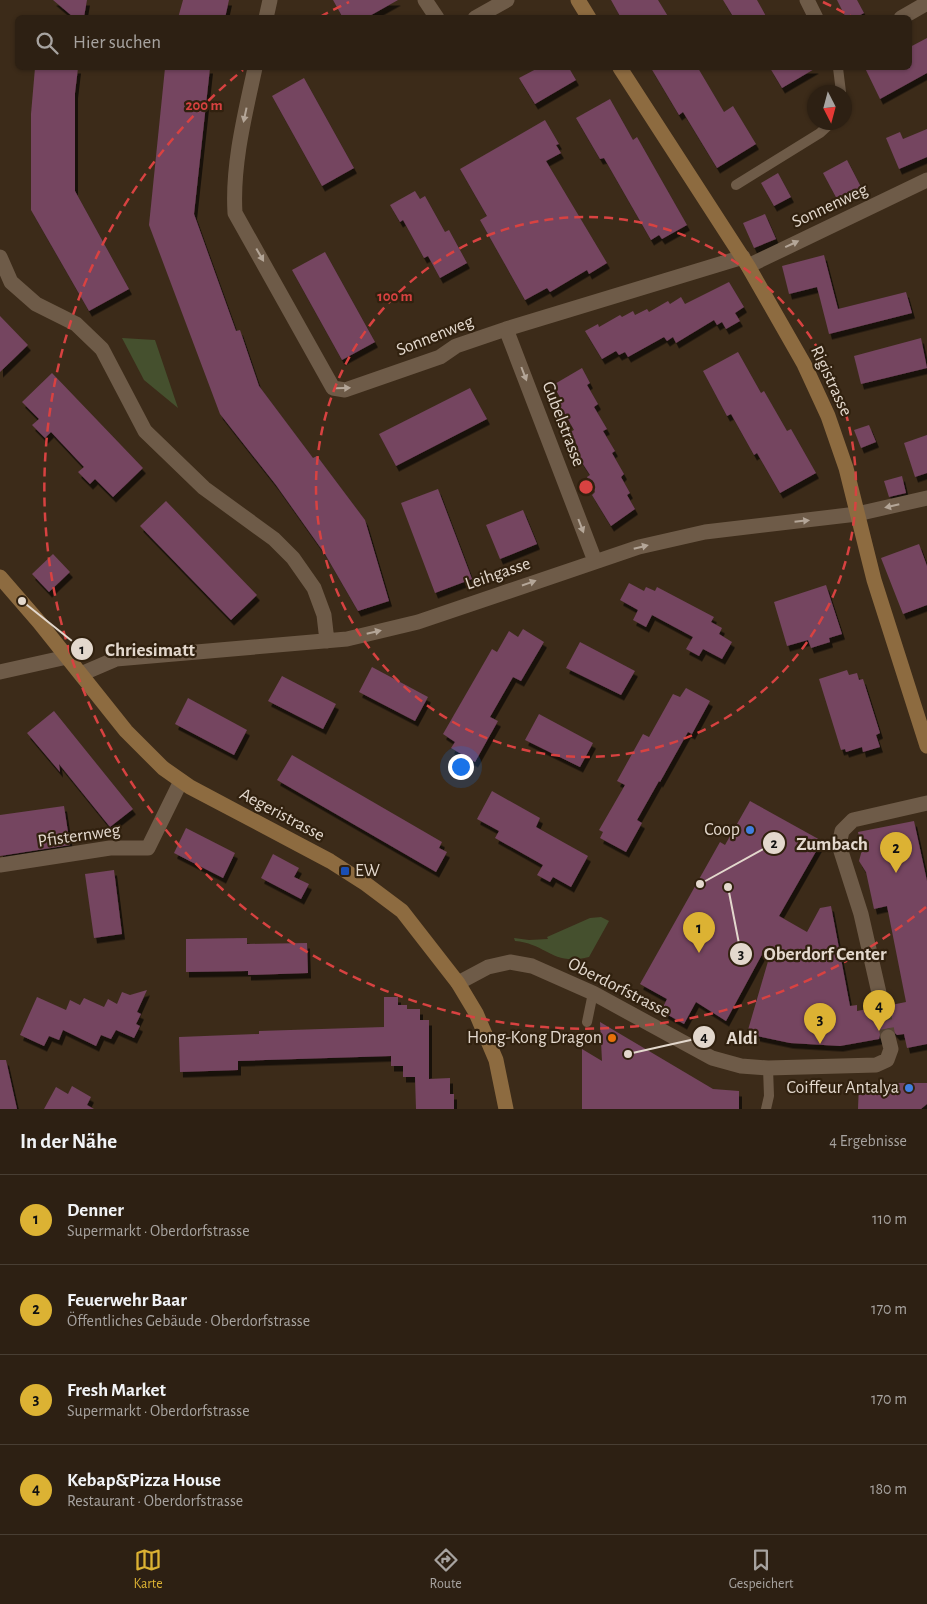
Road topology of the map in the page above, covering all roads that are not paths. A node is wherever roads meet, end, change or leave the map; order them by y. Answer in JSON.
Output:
{"nodes":[{"id":1,"x":270,"y":0,"type":"edge"},
{"id":2,"x":425,"y":0,"type":"edge"},
{"id":3,"x":507,"y":0,"type":"edge"},
{"id":4,"x":578,"y":0,"type":"edge"},
{"id":5,"x":807,"y":0,"type":"edge"},
{"id":6,"x":927,"y":3,"type":"edge"},
{"id":7,"x":267,"y":15,"type":"edge"},
{"id":8,"x":435,"y":15,"type":"edge"},
{"id":9,"x":480,"y":15,"type":"edge"},
{"id":10,"x":587,"y":15,"type":"edge"},
{"id":11,"x":814,"y":15,"type":"edge"},
{"id":12,"x":906,"y":15,"type":"edge"},
{"id":13,"x":255,"y":70,"type":"edge"},
{"id":14,"x":621,"y":70,"type":"edge"},
{"id":15,"x":838,"y":70,"type":"edge"},
{"id":16,"x":840,"y":85,"type":"edge"},
{"id":17,"x":823,"y":130,"type":"edge"},
{"id":18,"x":927,"y":180,"type":"edge"},
{"id":19,"x":736,"y":185,"type":"dead end"},
{"id":20,"x":0,"y":257,"type":"edge"},
{"id":21,"x":746,"y":262,"type":"junction"},
{"id":22,"x":506,"y":329,"type":"junction"},
{"id":23,"x":927,"y":498,"type":"edge"},
{"id":24,"x":857,"y":514,"type":"junction"},
{"id":25,"x":595,"y":562,"type":"junction"},
{"id":26,"x":0,"y":577,"type":"edge"},
{"id":27,"x":326,"y":641,"type":"junction"},
{"id":28,"x":67,"y":656,"type":"junction"},
{"id":29,"x":0,"y":672,"type":"edge"},
{"id":30,"x":81,"y":674,"type":"junction"},
{"id":31,"x":927,"y":746,"type":"edge"},
{"id":32,"x":181,"y":781,"type":"junction"},
{"id":33,"x":927,"y":803,"type":"edge"},
{"id":34,"x":0,"y":865,"type":"edge"},
{"id":35,"x":458,"y":983,"type":"junction"},
{"id":36,"x":593,"y":993,"type":"junction"},
{"id":37,"x":882,"y":1006,"type":"tunnel mouth"},
{"id":38,"x":587,"y":1022,"type":"dead end"},
{"id":39,"x":888,"y":1037,"type":"tunnel mouth"},
{"id":40,"x":768,"y":1068,"type":"junction"},
{"id":41,"x":506,"y":1109,"type":"edge"},
{"id":42,"x":766,"y":1109,"type":"edge"}],
"edges":[{"from":1,"to":7,"type":"street"},
{"from":2,"to":8,"type":"street"},
{"from":3,"to":9,"type":"street"},
{"from":4,"to":10,"type":"street"},
{"from":5,"to":11,"type":"street"},
{"from":6,"to":12,"type":"street"},
{"from":13,"to":22,"type":"street","name":"Sonnenweg","one_way":true},
{"from":14,"to":21,"type":"street","name":"Rigistrasse"},
{"from":15,"to":16,"type":"lane"},
{"from":17,"to":19,"type":"lane"},
{"from":21,"to":18,"type":"street","name":"Sonnenweg","one_way":true},
{"from":20,"to":27,"type":"street"},
{"from":21,"to":22,"type":"street","name":"Sonnenweg"},
{"from":21,"to":24,"type":"street","name":"Rigistrasse"},
{"from":22,"to":25,"type":"street","name":"Gubelstrasse","one_way":true},
{"from":23,"to":24,"type":"street","name":"Leihgasse","one_way":true},
{"from":25,"to":24,"type":"street","name":"Leihgasse","one_way":true},
{"from":24,"to":31,"type":"street","name":"Rigistrasse"},
{"from":27,"to":25,"type":"street","name":"Leihgasse","one_way":true},
{"from":26,"to":28,"type":"street","name":"Aegeristrasse"},
{"from":27,"to":30,"type":"street","name":"Leihgasse"},
{"from":28,"to":29,"type":"street"},
{"from":28,"to":30,"type":"street","name":"Aegeristrasse"},
{"from":30,"to":32,"type":"street","name":"Aegeristrasse"},
{"from":32,"to":34,"type":"street","name":"Pfisternweg"},
{"from":32,"to":35,"type":"street","name":"Aegeristrasse"},
{"from":33,"to":37,"type":"street"},
{"from":35,"to":36,"type":"street","name":"Oberdorfstrasse"},
{"from":35,"to":41,"type":"street","name":"Aegeristrasse"},
{"from":36,"to":38,"type":"lane"},
{"from":36,"to":40,"type":"street","name":"Oberdorfstrasse"},
{"from":39,"to":40,"type":"street","name":"Oberdorfstrasse"},
{"from":40,"to":42,"type":"lane"}]}
